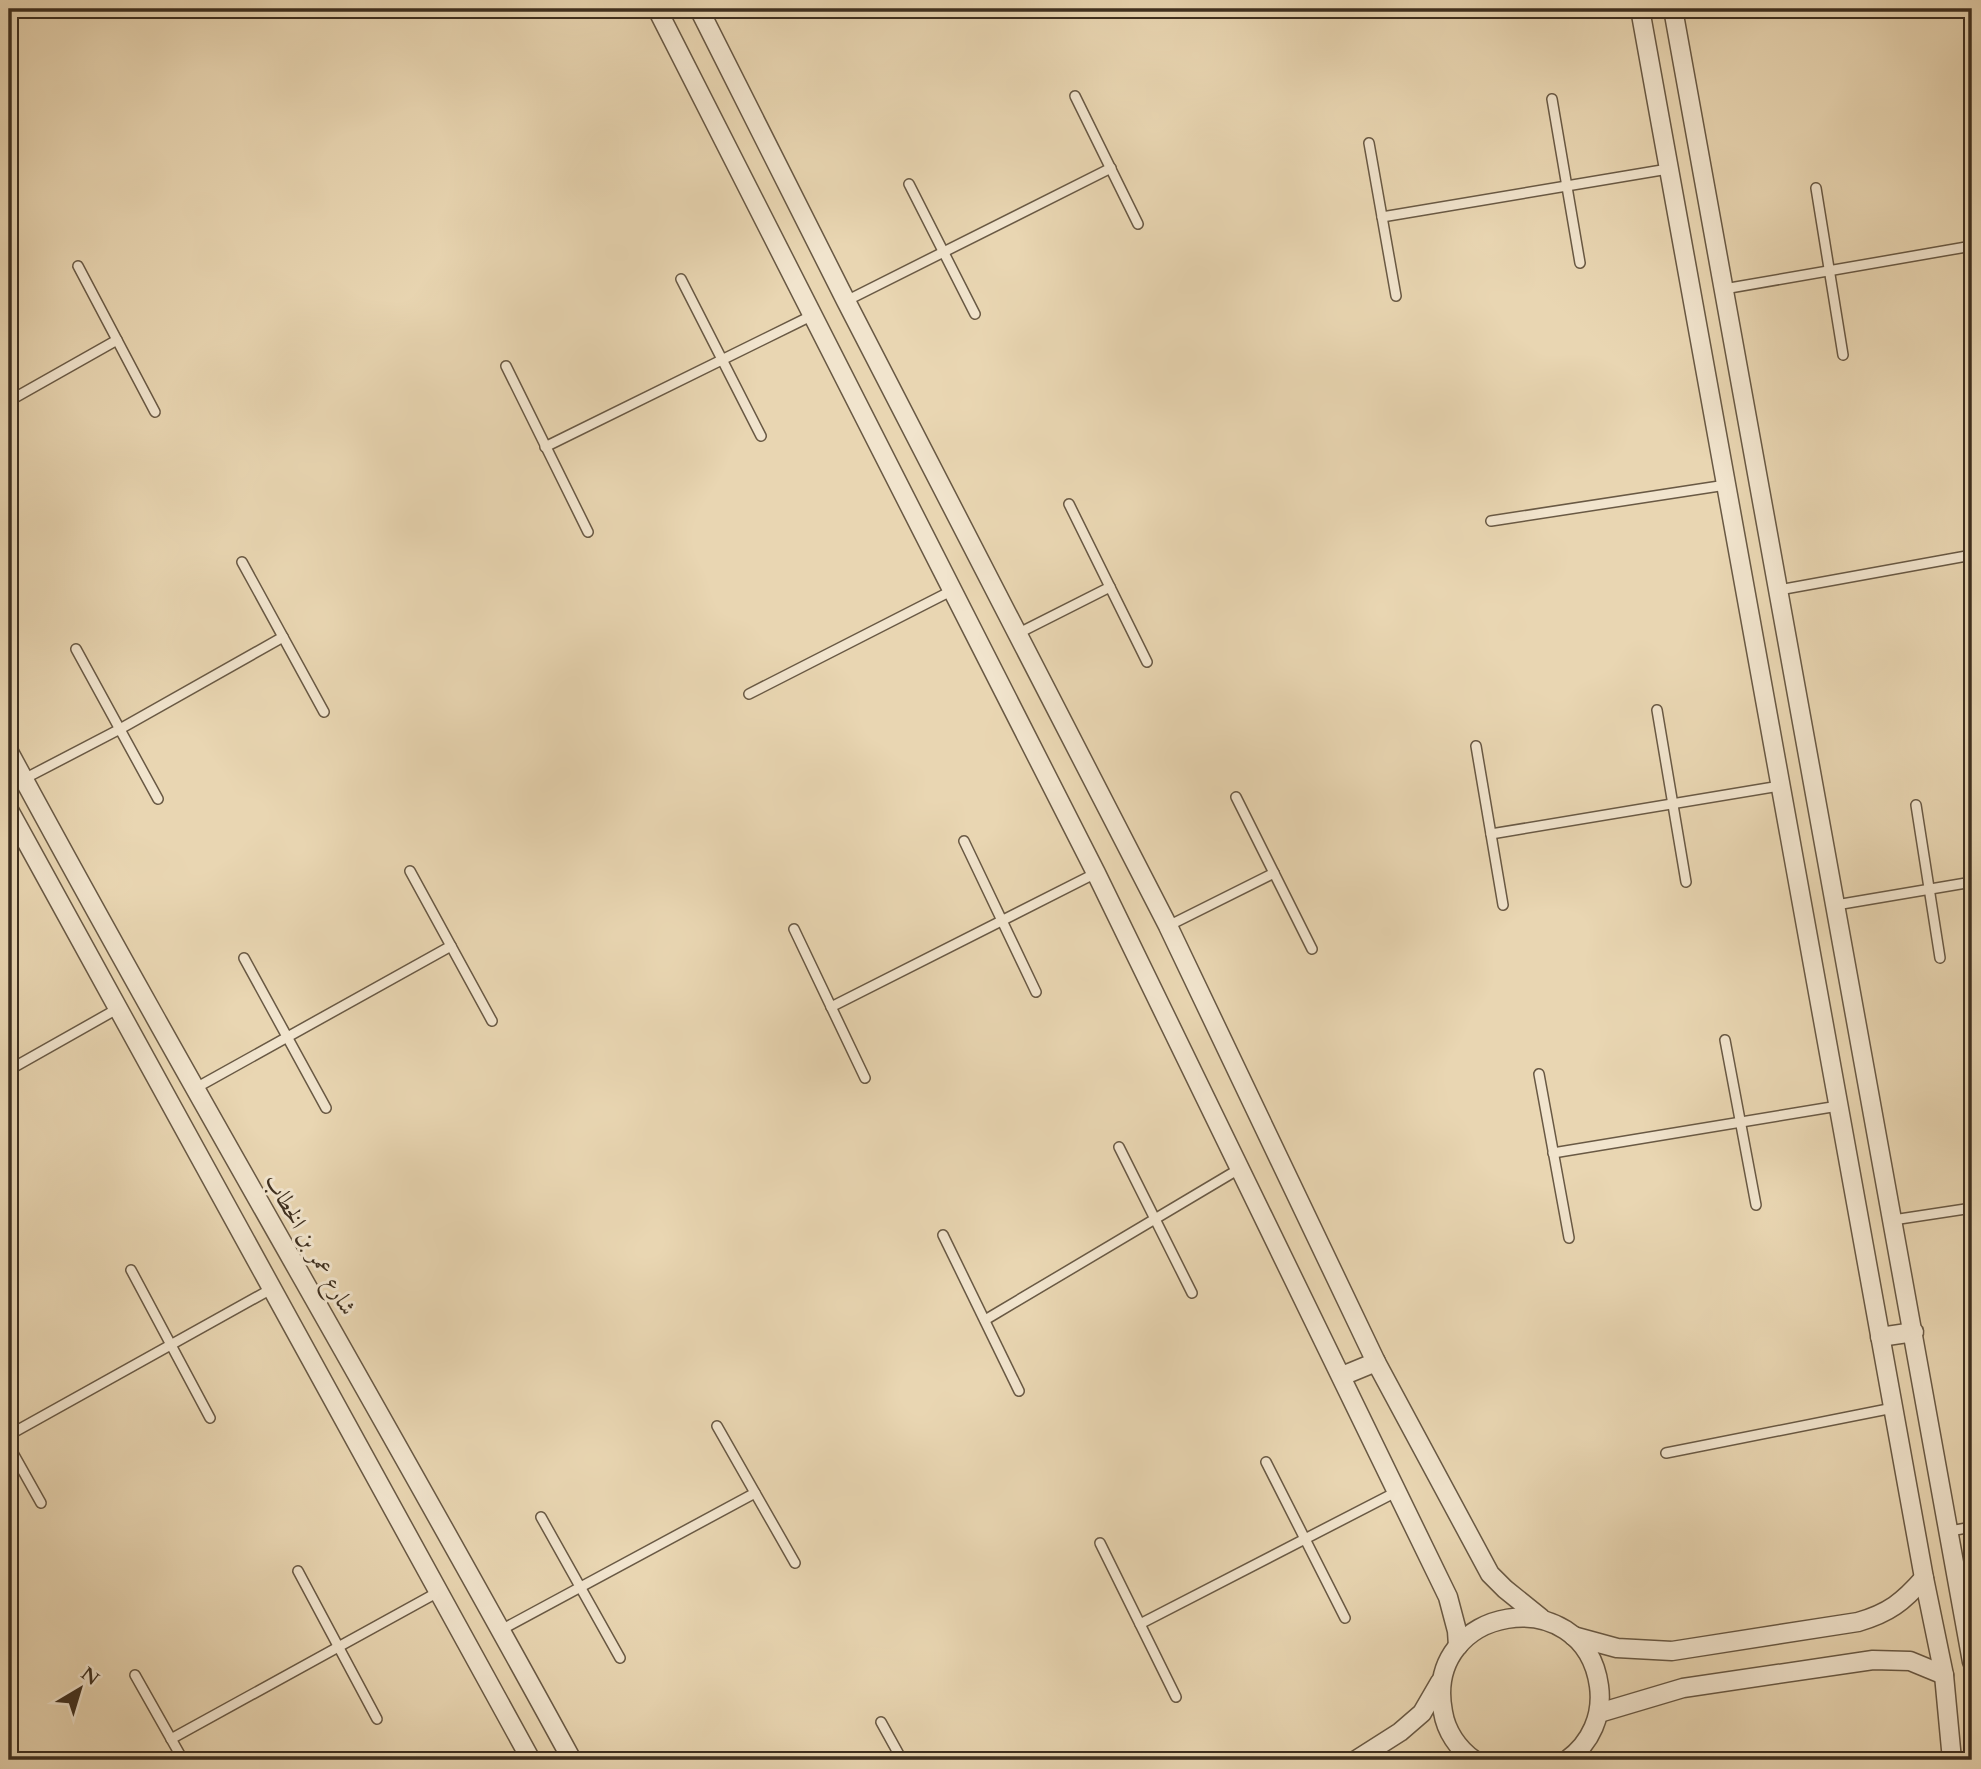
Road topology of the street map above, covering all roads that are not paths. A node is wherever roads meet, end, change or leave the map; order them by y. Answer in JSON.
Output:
{"nodes":[{"id":1,"x":657,"y":9,"type":"edge"},
{"id":2,"x":699,"y":9,"type":"edge"},
{"id":3,"x":1640,"y":9,"type":"edge"},
{"id":4,"x":1673,"y":9,"type":"edge"},
{"id":5,"x":1075,"y":96,"type":"dead end"},
{"id":6,"x":1552,"y":99,"type":"dead end"},
{"id":7,"x":1369,"y":143,"type":"dead end"},
{"id":8,"x":1111,"y":168,"type":"junction"},
{"id":9,"x":1668,"y":169,"type":"junction"},
{"id":10,"x":908,"y":184,"type":"dead end"},
{"id":11,"x":1567,"y":186,"type":"junction"},
{"id":12,"x":1816,"y":188,"type":"dead end"},
{"id":13,"x":1382,"y":217,"type":"junction"},
{"id":14,"x":1138,"y":224,"type":"dead end"},
{"id":15,"x":1972,"y":246,"type":"edge"},
{"id":16,"x":943,"y":252,"type":"junction"},
{"id":17,"x":1580,"y":263,"type":"dead end"},
{"id":18,"x":78,"y":266,"type":"dead end"},
{"id":19,"x":1829,"y":271,"type":"junction"},
{"id":20,"x":681,"y":279,"type":"dead end"},
{"id":21,"x":1724,"y":289,"type":"junction"},
{"id":22,"x":1396,"y":296,"type":"dead end"},
{"id":23,"x":846,"y":300,"type":"junction"},
{"id":24,"x":975,"y":314,"type":"dead end"},
{"id":25,"x":813,"y":315,"type":"junction"},
{"id":26,"x":117,"y":340,"type":"junction"},
{"id":27,"x":1843,"y":355,"type":"dead end"},
{"id":28,"x":723,"y":360,"type":"junction"},
{"id":29,"x":506,"y":366,"type":"dead end"},
{"id":30,"x":9,"y":401,"type":"edge"},
{"id":31,"x":155,"y":412,"type":"dead end"},
{"id":32,"x":761,"y":436,"type":"dead end"},
{"id":33,"x":545,"y":447,"type":"junction"},
{"id":34,"x":1726,"y":485,"type":"junction"},
{"id":35,"x":1069,"y":504,"type":"dead end"},
{"id":36,"x":1491,"y":521,"type":"dead end"},
{"id":37,"x":588,"y":532,"type":"dead end"},
{"id":38,"x":1972,"y":555,"type":"edge"},
{"id":39,"x":242,"y":562,"type":"dead end"},
{"id":40,"x":1110,"y":587,"type":"junction"},
{"id":41,"x":953,"y":590,"type":"junction"},
{"id":42,"x":1779,"y":590,"type":"junction"},
{"id":43,"x":1017,"y":634,"type":"junction"},
{"id":44,"x":283,"y":638,"type":"junction"},
{"id":45,"x":76,"y":649,"type":"dead end"},
{"id":46,"x":1147,"y":662,"type":"dead end"},
{"id":47,"x":749,"y":694,"type":"dead end"},
{"id":48,"x":1657,"y":710,"type":"dead end"},
{"id":49,"x":324,"y":712,"type":"dead end"},
{"id":50,"x":120,"y":729,"type":"junction"},
{"id":51,"x":1476,"y":746,"type":"dead end"},
{"id":52,"x":9,"y":752,"type":"edge"},
{"id":53,"x":24,"y":779,"type":"junction"},
{"id":54,"x":1780,"y":786,"type":"junction"},
{"id":55,"x":1236,"y":797,"type":"dead end"},
{"id":56,"x":158,"y":799,"type":"dead end"},
{"id":57,"x":1673,"y":804,"type":"junction"},
{"id":58,"x":1916,"y":805,"type":"dead end"},
{"id":59,"x":9,"y":810,"type":"edge"},
{"id":60,"x":1491,"y":834,"type":"junction"},
{"id":61,"x":964,"y":841,"type":"dead end"},
{"id":62,"x":410,"y":871,"type":"dead end"},
{"id":63,"x":1096,"y":873,"type":"junction"},
{"id":64,"x":1274,"y":873,"type":"junction"},
{"id":65,"x":1686,"y":882,"type":"dead end"},
{"id":66,"x":1972,"y":882,"type":"edge"},
{"id":67,"x":1929,"y":889,"type":"junction"},
{"id":68,"x":1503,"y":905,"type":"dead end"},
{"id":69,"x":1836,"y":905,"type":"junction"},
{"id":70,"x":1002,"y":921,"type":"junction"},
{"id":71,"x":1168,"y":926,"type":"junction"},
{"id":72,"x":794,"y":929,"type":"dead end"},
{"id":73,"x":451,"y":946,"type":"junction"},
{"id":74,"x":1312,"y":949,"type":"dead end"},
{"id":75,"x":244,"y":958,"type":"dead end"},
{"id":76,"x":1940,"y":958,"type":"dead end"},
{"id":77,"x":1036,"y":992,"type":"dead end"},
{"id":78,"x":831,"y":1007,"type":"junction"},
{"id":79,"x":117,"y":1009,"type":"junction"},
{"id":80,"x":492,"y":1021,"type":"dead end"},
{"id":81,"x":288,"y":1038,"type":"junction"},
{"id":82,"x":1725,"y":1040,"type":"dead end"},
{"id":83,"x":9,"y":1070,"type":"edge"},
{"id":84,"x":1539,"y":1074,"type":"dead end"},
{"id":85,"x":865,"y":1078,"type":"dead end"},
{"id":86,"x":194,"y":1089,"type":"junction"},
{"id":87,"x":1838,"y":1106,"type":"junction"},
{"id":88,"x":326,"y":1108,"type":"dead end"},
{"id":89,"x":1740,"y":1122,"type":"junction"},
{"id":90,"x":1119,"y":1147,"type":"dead end"},
{"id":91,"x":1553,"y":1153,"type":"junction"},
{"id":92,"x":1239,"y":1169,"type":"junction"},
{"id":93,"x":1756,"y":1205,"type":"dead end"},
{"id":94,"x":1972,"y":1208,"type":"edge"},
{"id":95,"x":1155,"y":1219,"type":"junction"},
{"id":96,"x":1894,"y":1220,"type":"junction"},
{"id":97,"x":943,"y":1235,"type":"dead end"},
{"id":98,"x":1569,"y":1238,"type":"dead end"},
{"id":99,"x":131,"y":1270,"type":"dead end"},
{"id":100,"x":273,"y":1288,"type":"junction"},
{"id":101,"x":1192,"y":1293,"type":"dead end"},
{"id":102,"x":985,"y":1320,"type":"junction"},
{"id":103,"x":1914,"y":1332,"type":"junction"},
{"id":104,"x":1880,"y":1338,"type":"junction"},
{"id":105,"x":171,"y":1346,"type":"junction"},
{"id":106,"x":1376,"y":1362,"type":"junction"},
{"id":107,"x":1342,"y":1376,"type":"junction"},
{"id":108,"x":1019,"y":1391,"type":"dead end"},
{"id":109,"x":1893,"y":1408,"type":"junction"},
{"id":110,"x":210,"y":1418,"type":"dead end"},
{"id":111,"x":717,"y":1426,"type":"dead end"},
{"id":112,"x":9,"y":1435,"type":"edge"},
{"id":113,"x":9,"y":1446,"type":"edge"},
{"id":114,"x":1666,"y":1454,"type":"dead end"},
{"id":115,"x":1266,"y":1462,"type":"dead end"},
{"id":116,"x":1398,"y":1491,"type":"junction"},
{"id":117,"x":755,"y":1493,"type":"junction"},
{"id":118,"x":41,"y":1503,"type":"dead end"},
{"id":119,"x":541,"y":1517,"type":"dead end"},
{"id":120,"x":1972,"y":1527,"type":"edge"},
{"id":121,"x":1950,"y":1531,"type":"junction"},
{"id":122,"x":1305,"y":1538,"type":"junction"},
{"id":123,"x":1100,"y":1543,"type":"dead end"},
{"id":124,"x":795,"y":1563,"type":"dead end"},
{"id":125,"x":298,"y":1571,"type":"dead end"},
{"id":126,"x":1924,"y":1578,"type":"junction"},
{"id":127,"x":581,"y":1588,"type":"junction"},
{"id":128,"x":440,"y":1591,"type":"junction"},
{"id":129,"x":1345,"y":1618,"type":"dead end"},
{"id":130,"x":1541,"y":1618,"type":"junction"},
{"id":131,"x":1140,"y":1624,"type":"junction"},
{"id":132,"x":501,"y":1630,"type":"junction"},
{"id":133,"x":1573,"y":1636,"type":"junction"},
{"id":134,"x":1458,"y":1646,"type":"junction"},
{"id":135,"x":338,"y":1647,"type":"junction"},
{"id":136,"x":620,"y":1658,"type":"dead end"},
{"id":137,"x":1972,"y":1662,"type":"edge"},
{"id":138,"x":135,"y":1675,"type":"dead end"},
{"id":139,"x":1944,"y":1675,"type":"junction"},
{"id":140,"x":1441,"y":1679,"type":"junction"},
{"id":141,"x":1176,"y":1697,"type":"dead end"},
{"id":142,"x":1599,"y":1713,"type":"junction"},
{"id":143,"x":377,"y":1719,"type":"dead end"},
{"id":144,"x":881,"y":1722,"type":"dead end"},
{"id":145,"x":171,"y":1739,"type":"junction"},
{"id":146,"x":1468,"y":1759,"type":"edge"},
{"id":147,"x":183,"y":1760,"type":"edge"},
{"id":148,"x":531,"y":1760,"type":"edge"},
{"id":149,"x":572,"y":1760,"type":"edge"},
{"id":150,"x":902,"y":1760,"type":"edge"},
{"id":151,"x":1356,"y":1760,"type":"edge"},
{"id":152,"x":1567,"y":1760,"type":"edge"},
{"id":153,"x":1952,"y":1760,"type":"edge"}],
"edges":[{"from":1,"to":25,"type":"street"},
{"from":2,"to":23,"type":"street"},
{"from":3,"to":9,"type":"street"},
{"from":4,"to":21,"type":"street"},
{"from":5,"to":8,"type":"lane"},
{"from":6,"to":11,"type":"lane"},
{"from":7,"to":13,"type":"lane"},
{"from":8,"to":14,"type":"lane"},
{"from":8,"to":16,"type":"lane"},
{"from":9,"to":11,"type":"lane"},
{"from":9,"to":34,"type":"street"},
{"from":10,"to":16,"type":"lane"},
{"from":11,"to":13,"type":"lane"},
{"from":11,"to":17,"type":"lane"},
{"from":12,"to":19,"type":"lane"},
{"from":13,"to":22,"type":"lane"},
{"from":15,"to":19,"type":"lane"},
{"from":16,"to":23,"type":"lane"},
{"from":16,"to":24,"type":"lane"},
{"from":18,"to":26,"type":"lane"},
{"from":19,"to":21,"type":"lane"},
{"from":19,"to":27,"type":"lane"},
{"from":20,"to":28,"type":"lane"},
{"from":21,"to":42,"type":"street"},
{"from":23,"to":43,"type":"street"},
{"from":25,"to":28,"type":"lane"},
{"from":25,"to":41,"type":"street"},
{"from":26,"to":30,"type":"lane"},
{"from":26,"to":31,"type":"lane"},
{"from":28,"to":32,"type":"lane"},
{"from":28,"to":33,"type":"lane"},
{"from":29,"to":33,"type":"lane"},
{"from":33,"to":37,"type":"lane"},
{"from":34,"to":36,"type":"lane"},
{"from":34,"to":54,"type":"street"},
{"from":35,"to":40,"type":"lane"},
{"from":38,"to":42,"type":"lane"},
{"from":39,"to":44,"type":"lane"},
{"from":40,"to":43,"type":"lane"},
{"from":40,"to":46,"type":"lane"},
{"from":41,"to":47,"type":"lane"},
{"from":41,"to":63,"type":"street"},
{"from":42,"to":69,"type":"street"},
{"from":43,"to":71,"type":"street"},
{"from":44,"to":49,"type":"lane"},
{"from":44,"to":50,"type":"lane"},
{"from":45,"to":50,"type":"lane"},
{"from":48,"to":57,"type":"lane"},
{"from":50,"to":53,"type":"lane"},
{"from":50,"to":56,"type":"lane"},
{"from":51,"to":60,"type":"lane"},
{"from":52,"to":53,"type":"street","name":"شارع عمر بن الخطاب"},
{"from":53,"to":86,"type":"street","name":"شارع عمر بن الخطاب"},
{"from":54,"to":57,"type":"lane"},
{"from":54,"to":87,"type":"street"},
{"from":55,"to":64,"type":"lane"},
{"from":57,"to":60,"type":"lane"},
{"from":57,"to":65,"type":"lane"},
{"from":58,"to":67,"type":"lane"},
{"from":59,"to":79,"type":"street"},
{"from":60,"to":68,"type":"lane"},
{"from":61,"to":70,"type":"lane"},
{"from":62,"to":73,"type":"lane"},
{"from":63,"to":70,"type":"lane"},
{"from":63,"to":92,"type":"street"},
{"from":64,"to":71,"type":"lane"},
{"from":64,"to":74,"type":"lane"},
{"from":66,"to":67,"type":"lane"},
{"from":67,"to":69,"type":"lane"},
{"from":67,"to":76,"type":"lane"},
{"from":69,"to":96,"type":"street"},
{"from":70,"to":77,"type":"lane"},
{"from":70,"to":78,"type":"lane"},
{"from":71,"to":106,"type":"street"},
{"from":72,"to":78,"type":"lane"},
{"from":73,"to":80,"type":"lane"},
{"from":73,"to":81,"type":"lane"},
{"from":75,"to":81,"type":"lane"},
{"from":78,"to":85,"type":"lane"},
{"from":79,"to":83,"type":"lane"},
{"from":79,"to":100,"type":"street"},
{"from":81,"to":86,"type":"lane"},
{"from":81,"to":88,"type":"lane"},
{"from":82,"to":89,"type":"lane"},
{"from":84,"to":91,"type":"lane"},
{"from":86,"to":132,"type":"street","name":"شارع عمر بن الخطاب"},
{"from":87,"to":89,"type":"lane"},
{"from":87,"to":104,"type":"street"},
{"from":89,"to":91,"type":"lane"},
{"from":89,"to":93,"type":"lane"},
{"from":90,"to":95,"type":"lane"},
{"from":91,"to":98,"type":"lane"},
{"from":92,"to":95,"type":"lane"},
{"from":92,"to":107,"type":"street"},
{"from":94,"to":96,"type":"lane"},
{"from":95,"to":101,"type":"lane"},
{"from":95,"to":102,"type":"lane"},
{"from":96,"to":103,"type":"street"},
{"from":97,"to":102,"type":"lane"},
{"from":99,"to":105,"type":"lane"},
{"from":100,"to":105,"type":"lane"},
{"from":100,"to":128,"type":"street"},
{"from":102,"to":108,"type":"lane"},
{"from":103,"to":104,"type":"street"},
{"from":103,"to":121,"type":"street"},
{"from":104,"to":109,"type":"street"},
{"from":105,"to":110,"type":"lane"},
{"from":105,"to":112,"type":"lane"},
{"from":106,"to":107,"type":"street"},
{"from":106,"to":130,"type":"street"},
{"from":107,"to":116,"type":"street"},
{"from":109,"to":114,"type":"lane"},
{"from":109,"to":126,"type":"street"},
{"from":111,"to":117,"type":"lane"},
{"from":113,"to":118,"type":"lane"},
{"from":115,"to":122,"type":"lane"},
{"from":116,"to":122,"type":"lane"},
{"from":116,"to":134,"type":"street"},
{"from":117,"to":124,"type":"lane"},
{"from":117,"to":127,"type":"lane"},
{"from":119,"to":127,"type":"lane"},
{"from":120,"to":121,"type":"lane"},
{"from":121,"to":137,"type":"street"},
{"from":122,"to":129,"type":"lane"},
{"from":122,"to":131,"type":"lane"},
{"from":123,"to":131,"type":"lane"},
{"from":125,"to":135,"type":"lane"},
{"from":126,"to":133,"type":"street"},
{"from":126,"to":139,"type":"street"},
{"from":127,"to":132,"type":"lane"},
{"from":127,"to":136,"type":"lane"},
{"from":128,"to":135,"type":"lane"},
{"from":128,"to":148,"type":"street"},
{"from":130,"to":133,"type":"street"},
{"from":130,"to":134,"type":"street"},
{"from":131,"to":141,"type":"lane"},
{"from":132,"to":149,"type":"street","name":"شارع عمر بن الخطاب"},
{"from":133,"to":142,"type":"street"},
{"from":134,"to":140,"type":"street"},
{"from":135,"to":143,"type":"lane"},
{"from":135,"to":145,"type":"lane"},
{"from":138,"to":145,"type":"lane"},
{"from":139,"to":142,"type":"street"},
{"from":139,"to":153,"type":"street"},
{"from":140,"to":146,"type":"street"},
{"from":140,"to":151,"type":"street"},
{"from":142,"to":152,"type":"street"},
{"from":144,"to":150,"type":"lane"},
{"from":145,"to":147,"type":"lane"}]}
